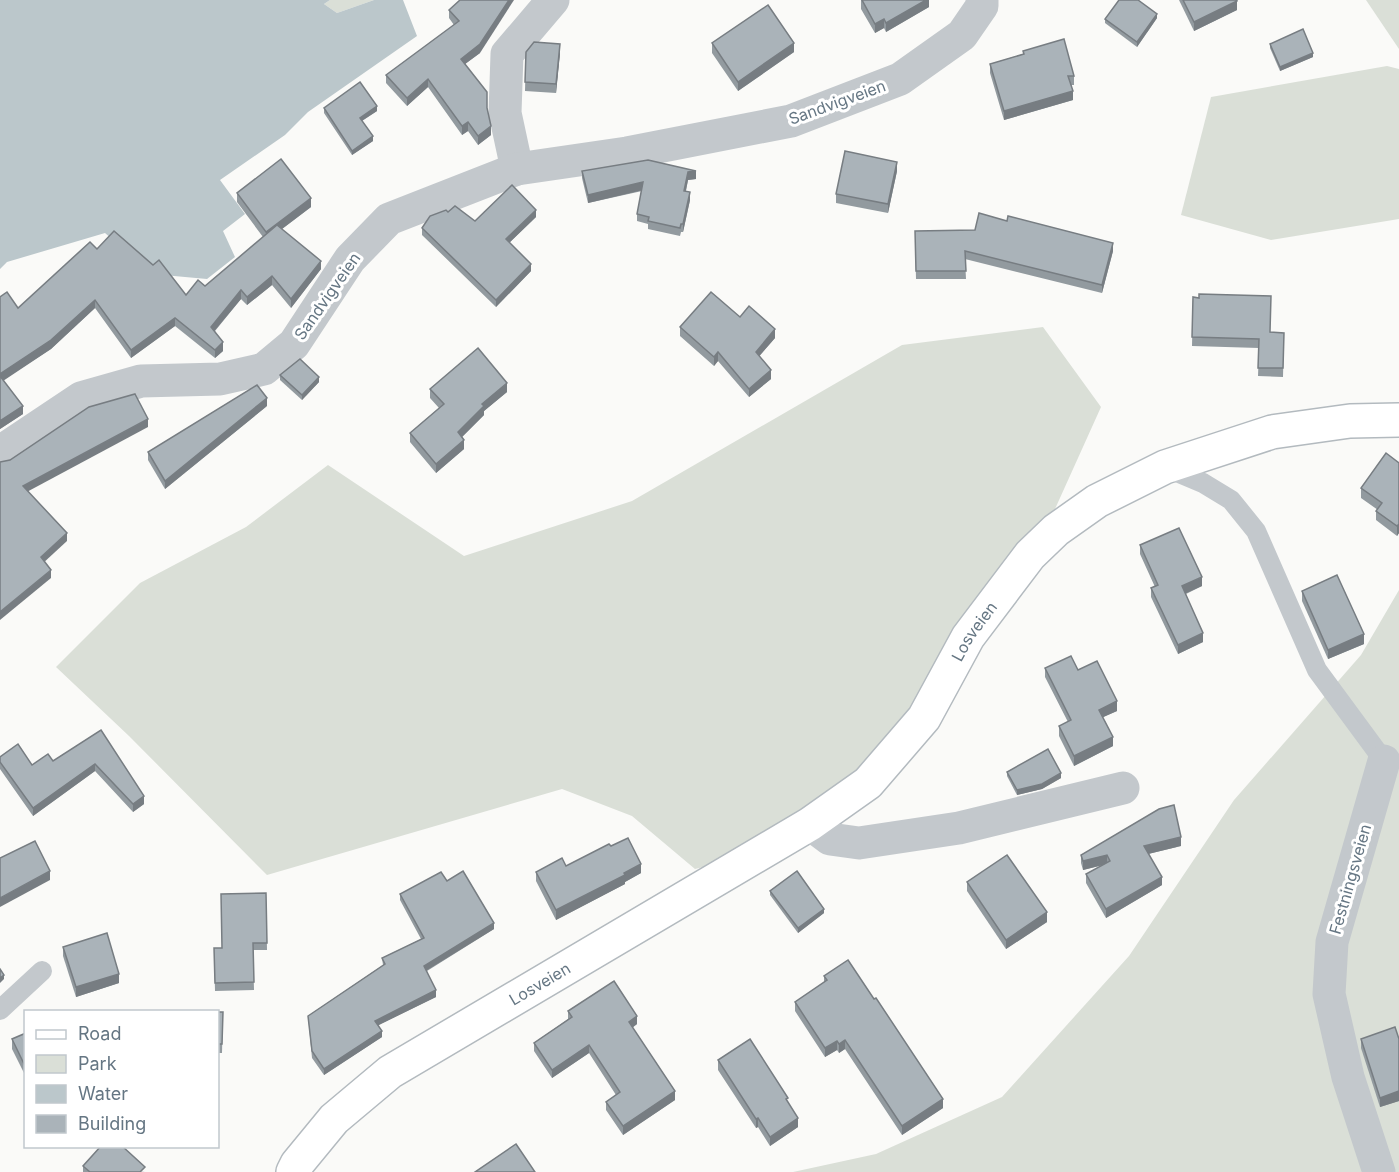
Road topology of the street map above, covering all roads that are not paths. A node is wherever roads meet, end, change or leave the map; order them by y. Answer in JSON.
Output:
{"nodes":[{"id":1,"x":553,"y":0,"type":"edge"},
{"id":2,"x":982,"y":0,"type":"edge"},
{"id":3,"x":517,"y":168,"type":"junction"},
{"id":4,"x":1399,"y":420,"type":"edge"},
{"id":5,"x":0,"y":452,"type":"edge"},
{"id":6,"x":1165,"y":467,"type":"junction"},
{"id":7,"x":1384,"y":761,"type":"joint"},
{"id":8,"x":1123,"y":788,"type":"dead end"},
{"id":9,"x":810,"y":824,"type":"junction"},
{"id":10,"x":42,"y":971,"type":"dead end"},
{"id":11,"x":0,"y":1010,"type":"edge"},
{"id":12,"x":293,"y":1172,"type":"edge"},
{"id":13,"x":1379,"y":1172,"type":"edge"}],
"edges":[{"from":1,"to":3,"type":"street"},
{"from":2,"to":3,"type":"street","name":"Sandvigveien"},
{"from":3,"to":5,"type":"street","name":"Sandvigveien"},
{"from":4,"to":6,"type":"street","name":"Losveien"},
{"from":6,"to":7,"type":"lane"},
{"from":6,"to":9,"type":"street","name":"Losveien"},
{"from":7,"to":13,"type":"street","name":"Festningsveien"},
{"from":8,"to":9,"type":"street"},
{"from":9,"to":12,"type":"street","name":"Losveien"},
{"from":10,"to":11,"type":"lane"}]}
